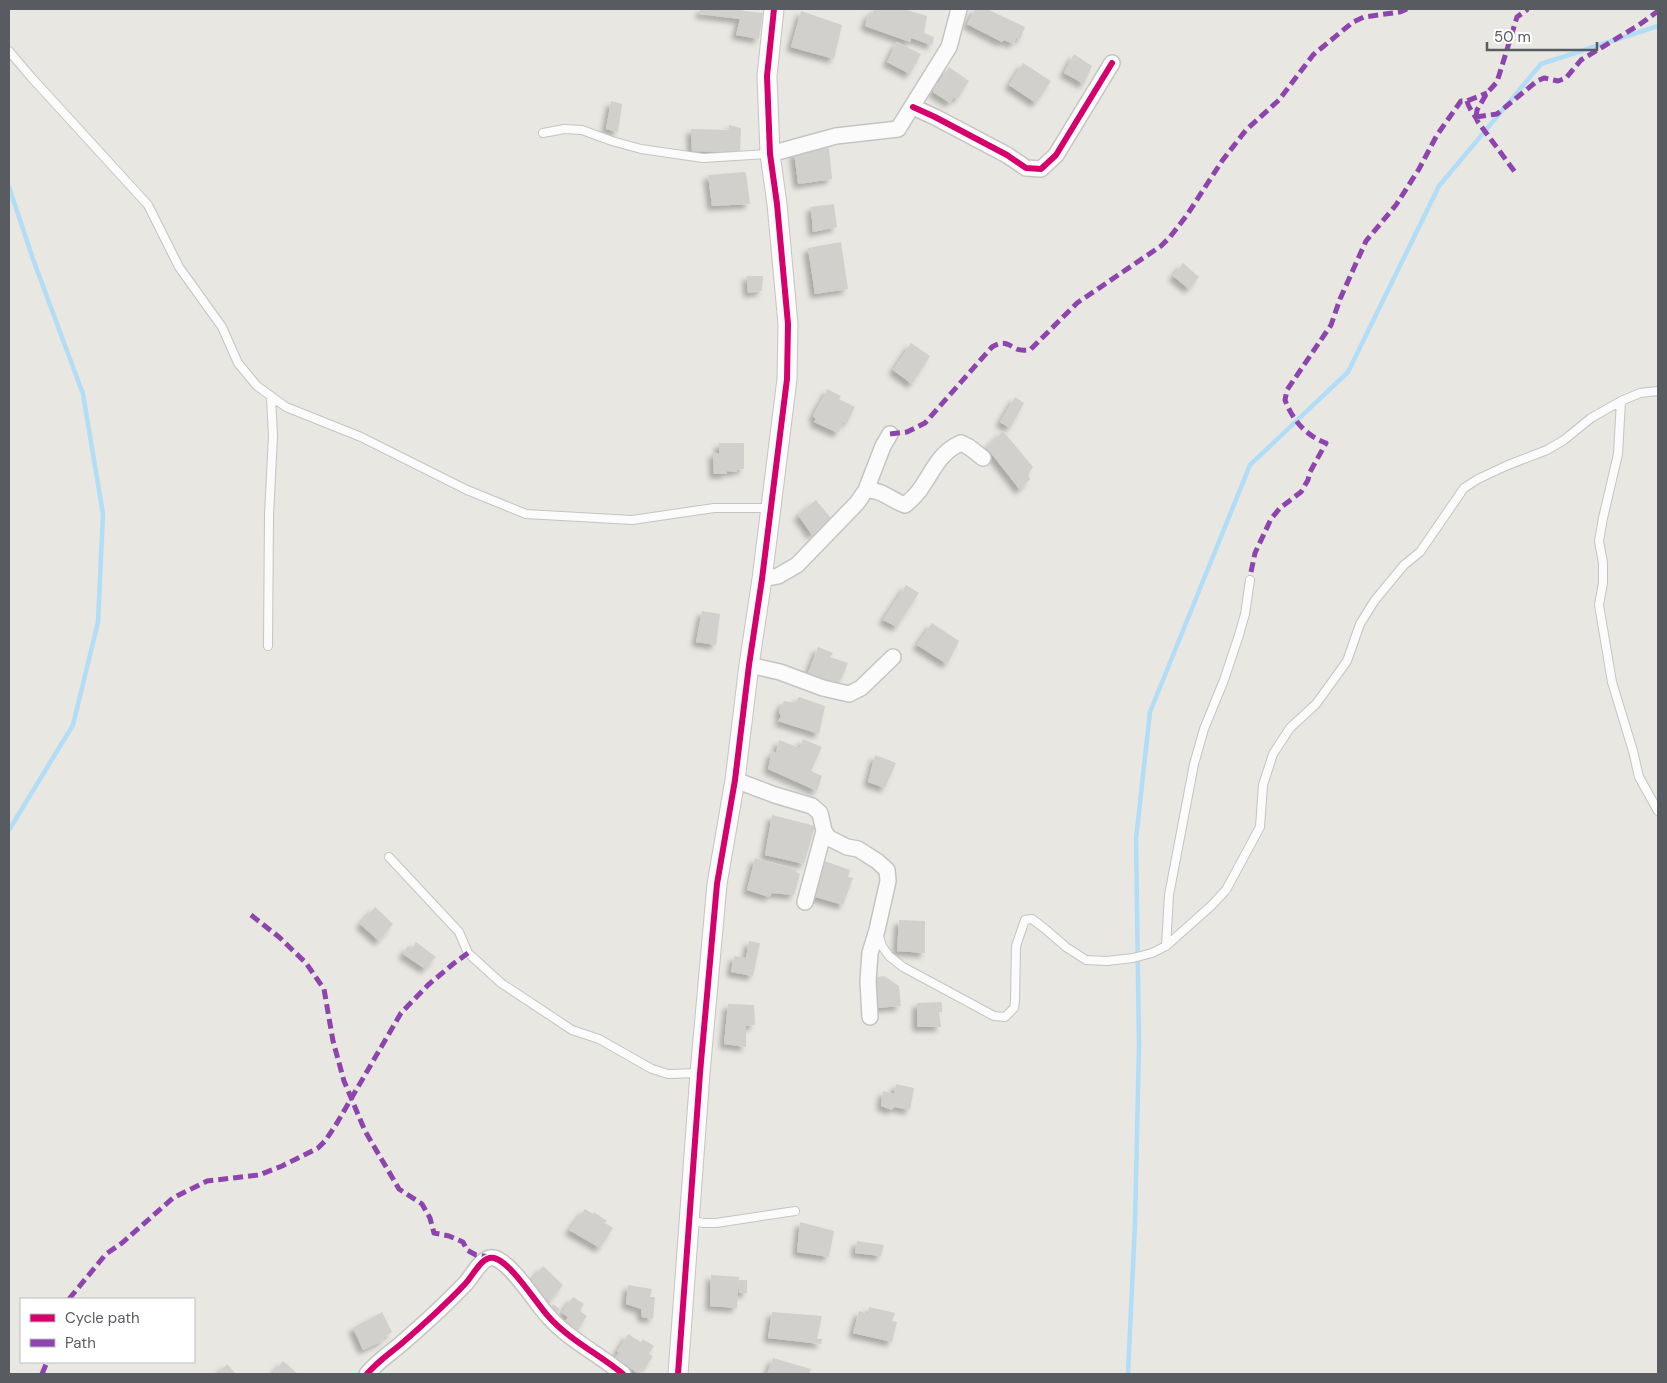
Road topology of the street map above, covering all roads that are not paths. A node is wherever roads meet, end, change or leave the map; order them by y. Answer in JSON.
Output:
{"nodes":[{"id":1,"x":774,"y":9,"type":"edge"},
{"id":2,"x":960,"y":9,"type":"edge"},
{"id":3,"x":9,"y":51,"type":"edge"},
{"id":4,"x":1112,"y":62,"type":"dead end"},
{"id":5,"x":912,"y":107,"type":"junction"},
{"id":6,"x":543,"y":133,"type":"dead end"},
{"id":7,"x":770,"y":154,"type":"junction"},
{"id":8,"x":1658,"y":391,"type":"edge"},
{"id":9,"x":272,"y":397,"type":"junction"},
{"id":10,"x":1620,"y":401,"type":"junction"},
{"id":11,"x":890,"y":434,"type":"dead end"},
{"id":12,"x":983,"y":458,"type":"dead end"},
{"id":13,"x":866,"y":490,"type":"junction"},
{"id":14,"x":771,"y":508,"type":"junction"},
{"id":15,"x":762,"y":579,"type":"junction"},
{"id":16,"x":1250,"y":580,"type":"dead end"},
{"id":17,"x":268,"y":646,"type":"dead end"},
{"id":18,"x":893,"y":657,"type":"dead end"},
{"id":19,"x":749,"y":665,"type":"junction"},
{"id":20,"x":735,"y":780,"type":"junction"},
{"id":21,"x":1658,"y":811,"type":"edge"},
{"id":22,"x":824,"y":831,"type":"junction"},
{"id":23,"x":389,"y":857,"type":"dead end"},
{"id":24,"x":805,"y":902,"type":"dead end"},
{"id":25,"x":877,"y":930,"type":"junction"},
{"id":26,"x":1166,"y":946,"type":"junction"},
{"id":27,"x":870,"y":1017,"type":"dead end"},
{"id":28,"x":700,"y":1073,"type":"junction"},
{"id":29,"x":795,"y":1211,"type":"dead end"},
{"id":30,"x":689,"y":1219,"type":"junction"},
{"id":31,"x":367,"y":1374,"type":"edge"},
{"id":32,"x":623,"y":1374,"type":"edge"},
{"id":33,"x":678,"y":1374,"type":"edge"}],
"edges":[{"from":1,"to":7,"type":"street"},
{"from":2,"to":5,"type":"street"},
{"from":3,"to":9,"type":"lane"},
{"from":4,"to":5,"type":"street"},
{"from":5,"to":7,"type":"street"},
{"from":6,"to":7,"type":"lane"},
{"from":7,"to":14,"type":"street"},
{"from":8,"to":10,"type":"lane"},
{"from":9,"to":14,"type":"lane"},
{"from":9,"to":17,"type":"lane"},
{"from":10,"to":21,"type":"lane"},
{"from":10,"to":26,"type":"lane"},
{"from":11,"to":13,"type":"street"},
{"from":12,"to":13,"type":"street"},
{"from":13,"to":15,"type":"street"},
{"from":14,"to":15,"type":"street"},
{"from":15,"to":19,"type":"street"},
{"from":16,"to":26,"type":"lane"},
{"from":18,"to":19,"type":"street"},
{"from":19,"to":20,"type":"street"},
{"from":20,"to":22,"type":"street"},
{"from":20,"to":28,"type":"street"},
{"from":22,"to":24,"type":"street"},
{"from":22,"to":25,"type":"street"},
{"from":23,"to":28,"type":"lane"},
{"from":25,"to":26,"type":"lane"},
{"from":25,"to":27,"type":"street"},
{"from":28,"to":30,"type":"street"},
{"from":29,"to":30,"type":"lane"},
{"from":30,"to":33,"type":"street"},
{"from":31,"to":32,"type":"street"}]}
